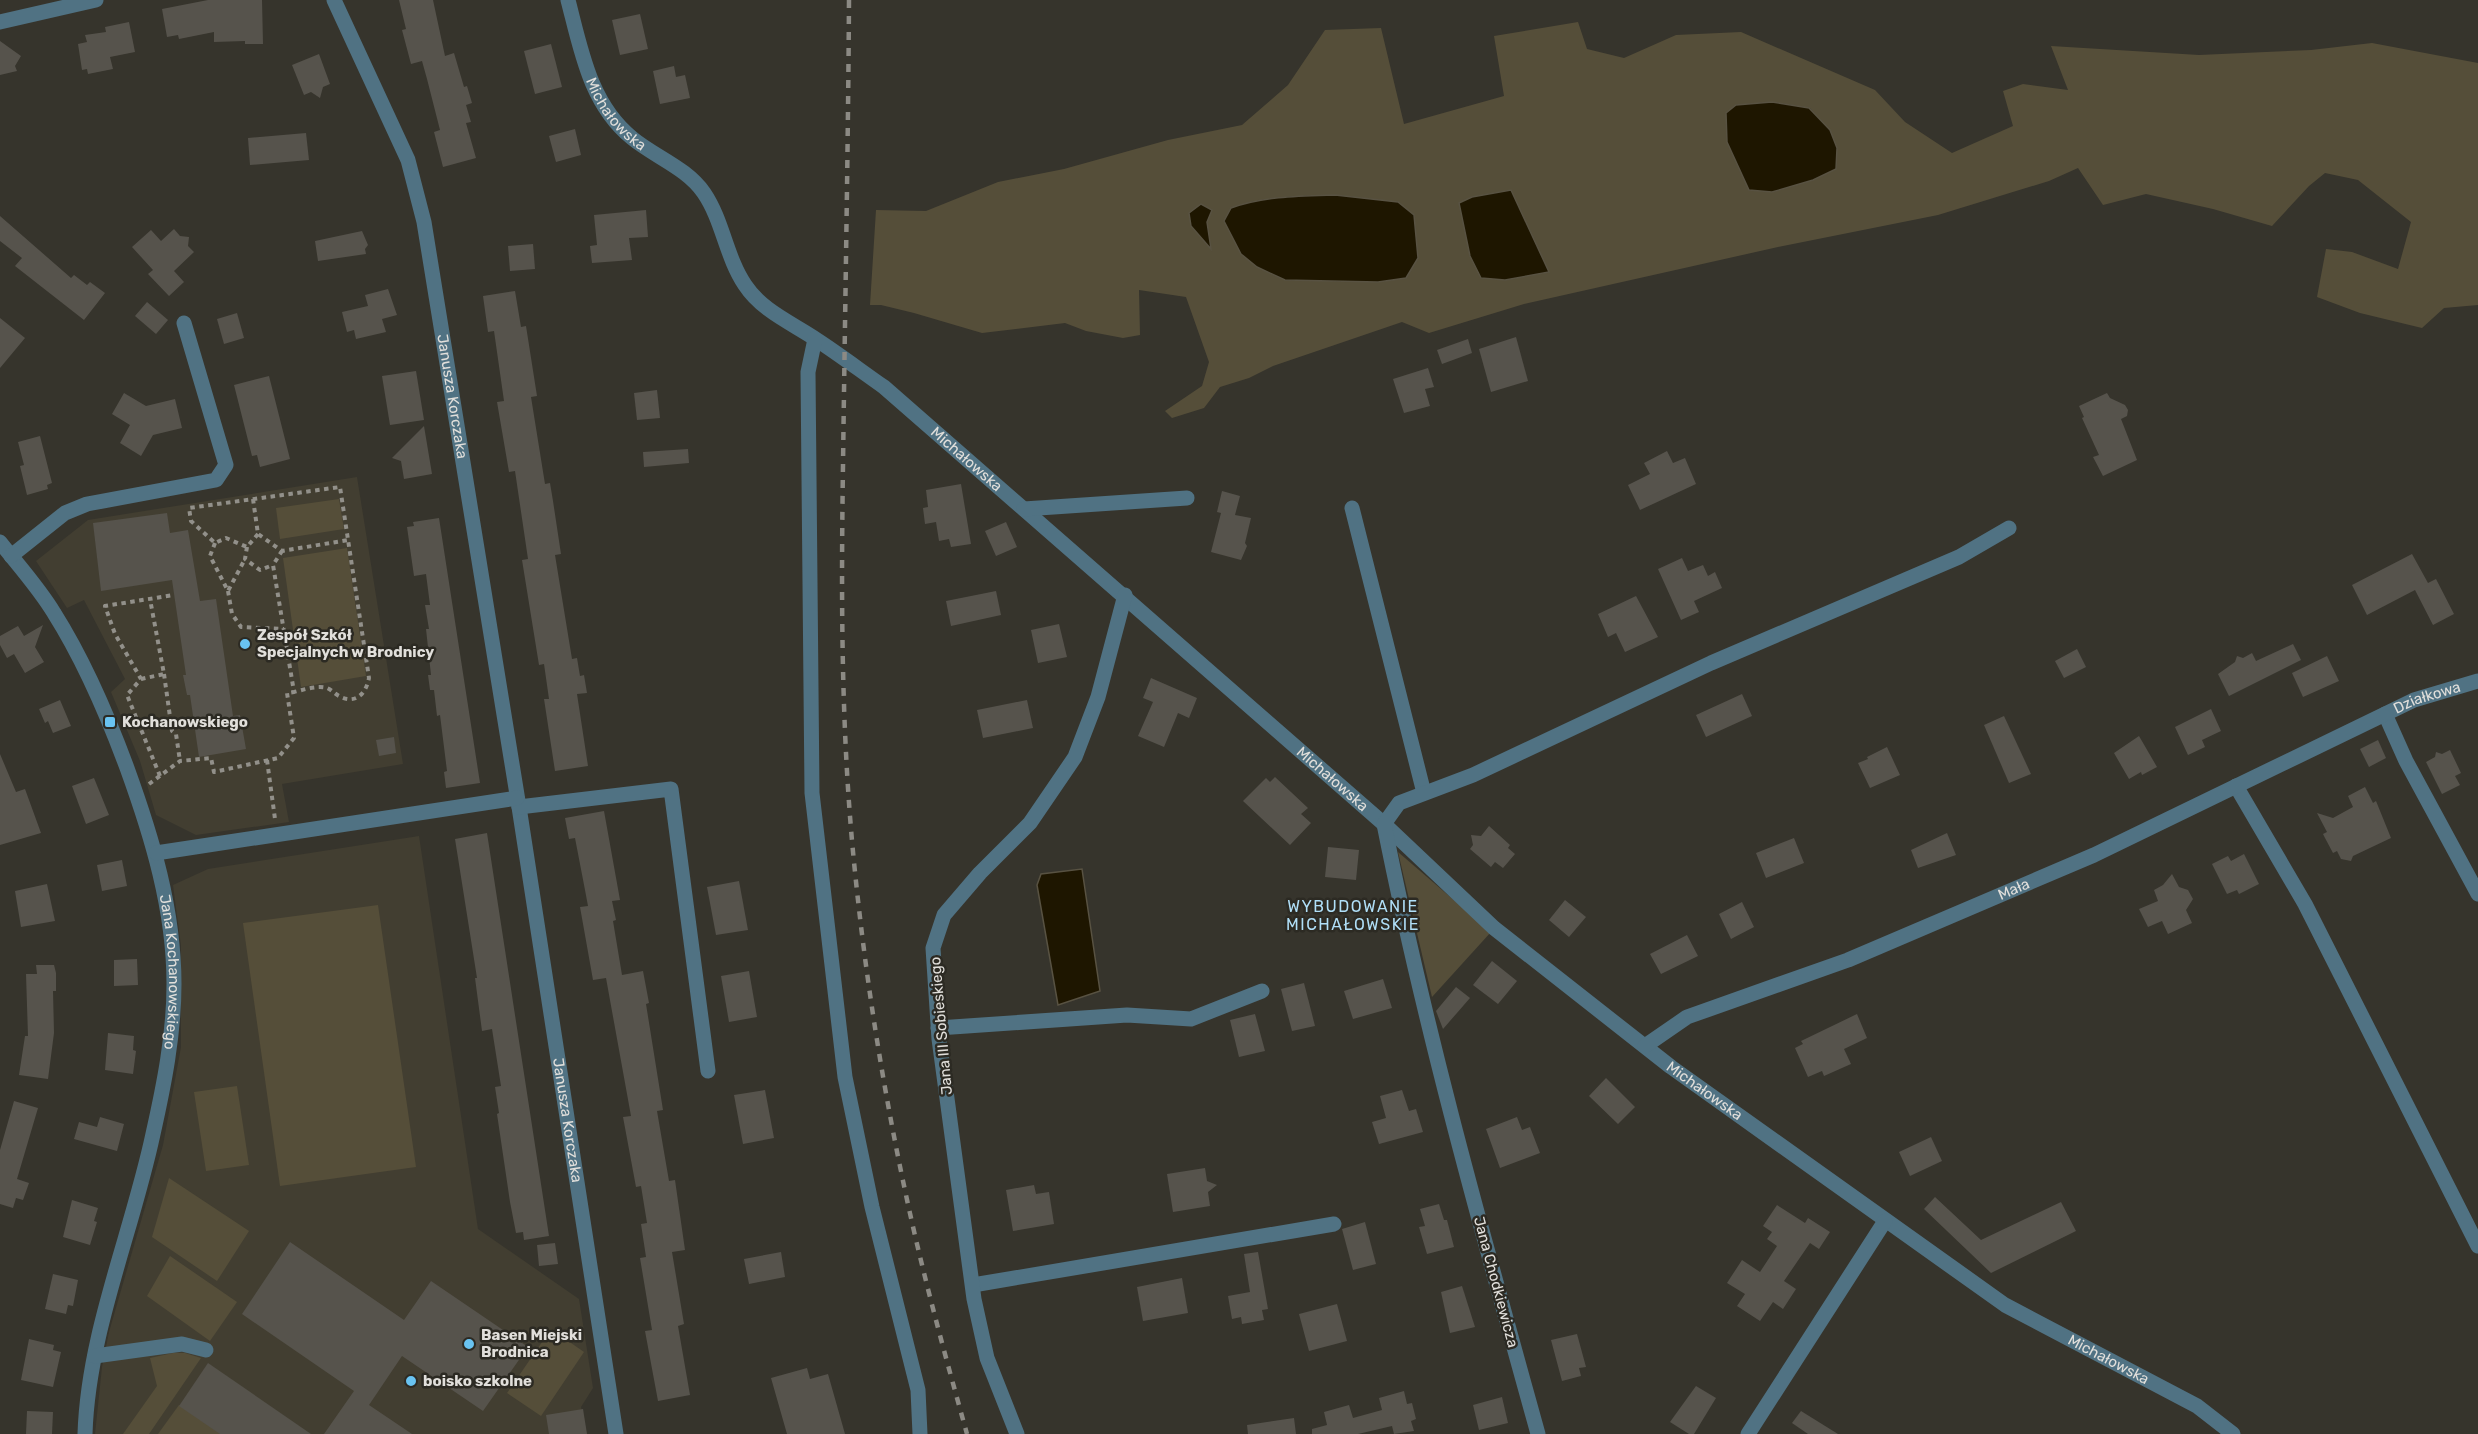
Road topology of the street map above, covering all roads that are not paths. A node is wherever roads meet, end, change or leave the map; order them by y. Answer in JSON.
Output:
{"nodes":[{"id":1,"x":96,"y":0,"type":"edge"},
{"id":2,"x":334,"y":0,"type":"edge"},
{"id":3,"x":568,"y":0,"type":"edge"},
{"id":4,"x":0,"y":22,"type":"edge"},
{"id":5,"x":184,"y":323,"type":"dead end"},
{"id":6,"x":815,"y":339,"type":"junction"},
{"id":7,"x":1187,"y":498,"type":"dead end"},
{"id":8,"x":1352,"y":508,"type":"dead end"},
{"id":9,"x":1024,"y":509,"type":"junction"},
{"id":10,"x":2009,"y":528,"type":"dead end"},
{"id":11,"x":0,"y":542,"type":"edge"},
{"id":12,"x":11,"y":556,"type":"junction"},
{"id":13,"x":1125,"y":596,"type":"junction"},
{"id":14,"x":2478,"y":681,"type":"edge"},
{"id":15,"x":2381,"y":716,"type":"junction"},
{"id":16,"x":2236,"y":786,"type":"junction"},
{"id":17,"x":1424,"y":794,"type":"junction"},
{"id":18,"x":518,"y":803,"type":"junction"},
{"id":19,"x":1384,"y":824,"type":"junction"},
{"id":20,"x":156,"y":853,"type":"junction"},
{"id":21,"x":2478,"y":894,"type":"edge"},
{"id":22,"x":1262,"y":991,"type":"dead end"},
{"id":23,"x":938,"y":1028,"type":"junction"},
{"id":24,"x":1645,"y":1046,"type":"junction"},
{"id":25,"x":708,"y":1071,"type":"dead end"},
{"id":26,"x":1885,"y":1221,"type":"junction"},
{"id":27,"x":1334,"y":1224,"type":"dead end"},
{"id":28,"x":2478,"y":1246,"type":"edge"},
{"id":29,"x":973,"y":1285,"type":"junction"},
{"id":30,"x":206,"y":1350,"type":"dead end"},
{"id":31,"x":95,"y":1356,"type":"junction"},
{"id":32,"x":85,"y":1434,"type":"edge"},
{"id":33,"x":616,"y":1434,"type":"edge"},
{"id":34,"x":920,"y":1434,"type":"edge"},
{"id":35,"x":1017,"y":1434,"type":"edge"},
{"id":36,"x":1538,"y":1434,"type":"edge"},
{"id":37,"x":1748,"y":1434,"type":"edge"},
{"id":38,"x":2233,"y":1434,"type":"edge"}],
"edges":[{"from":1,"to":4,"type":"street"},
{"from":2,"to":18,"type":"street","name":"Janusza Korczaka"},
{"from":3,"to":6,"type":"street","name":"Michałowska"},
{"from":5,"to":12,"type":"street"},
{"from":6,"to":9,"type":"street","name":"Michałowska"},
{"from":6,"to":34,"type":"street"},
{"from":7,"to":9,"type":"street"},
{"from":8,"to":17,"type":"street"},
{"from":9,"to":13,"type":"street","name":"Michałowska"},
{"from":10,"to":17,"type":"street"},
{"from":11,"to":12,"type":"street","name":"Jana Kochanowskiego"},
{"from":12,"to":20,"type":"street","name":"Jana Kochanowskiego"},
{"from":13,"to":19,"type":"street","name":"Michałowska"},
{"from":13,"to":23,"type":"street","name":"Jana III Sobieskiego"},
{"from":14,"to":15,"type":"street","name":"Działkowa"},
{"from":15,"to":16,"type":"street","name":"Mała"},
{"from":15,"to":21,"type":"street"},
{"from":16,"to":24,"type":"street","name":"Mała"},
{"from":16,"to":28,"type":"street"},
{"from":17,"to":19,"type":"street"},
{"from":18,"to":20,"type":"street"},
{"from":18,"to":25,"type":"street"},
{"from":18,"to":33,"type":"street","name":"Janusza Korczaka"},
{"from":19,"to":24,"type":"street","name":"Michałowska"},
{"from":19,"to":36,"type":"street","name":"Jana Chodkiewicza"},
{"from":20,"to":31,"type":"street","name":"Jana Kochanowskiego"},
{"from":22,"to":23,"type":"street"},
{"from":23,"to":29,"type":"street","name":"Jana III Sobieskiego"},
{"from":24,"to":26,"type":"street","name":"Michałowska"},
{"from":26,"to":37,"type":"street"},
{"from":26,"to":38,"type":"street","name":"Michałowska"},
{"from":27,"to":29,"type":"street"},
{"from":29,"to":35,"type":"street","name":"Jana III Sobieskiego"},
{"from":30,"to":31,"type":"street"},
{"from":31,"to":32,"type":"street","name":"Jana Kochanowskiego"}]}
